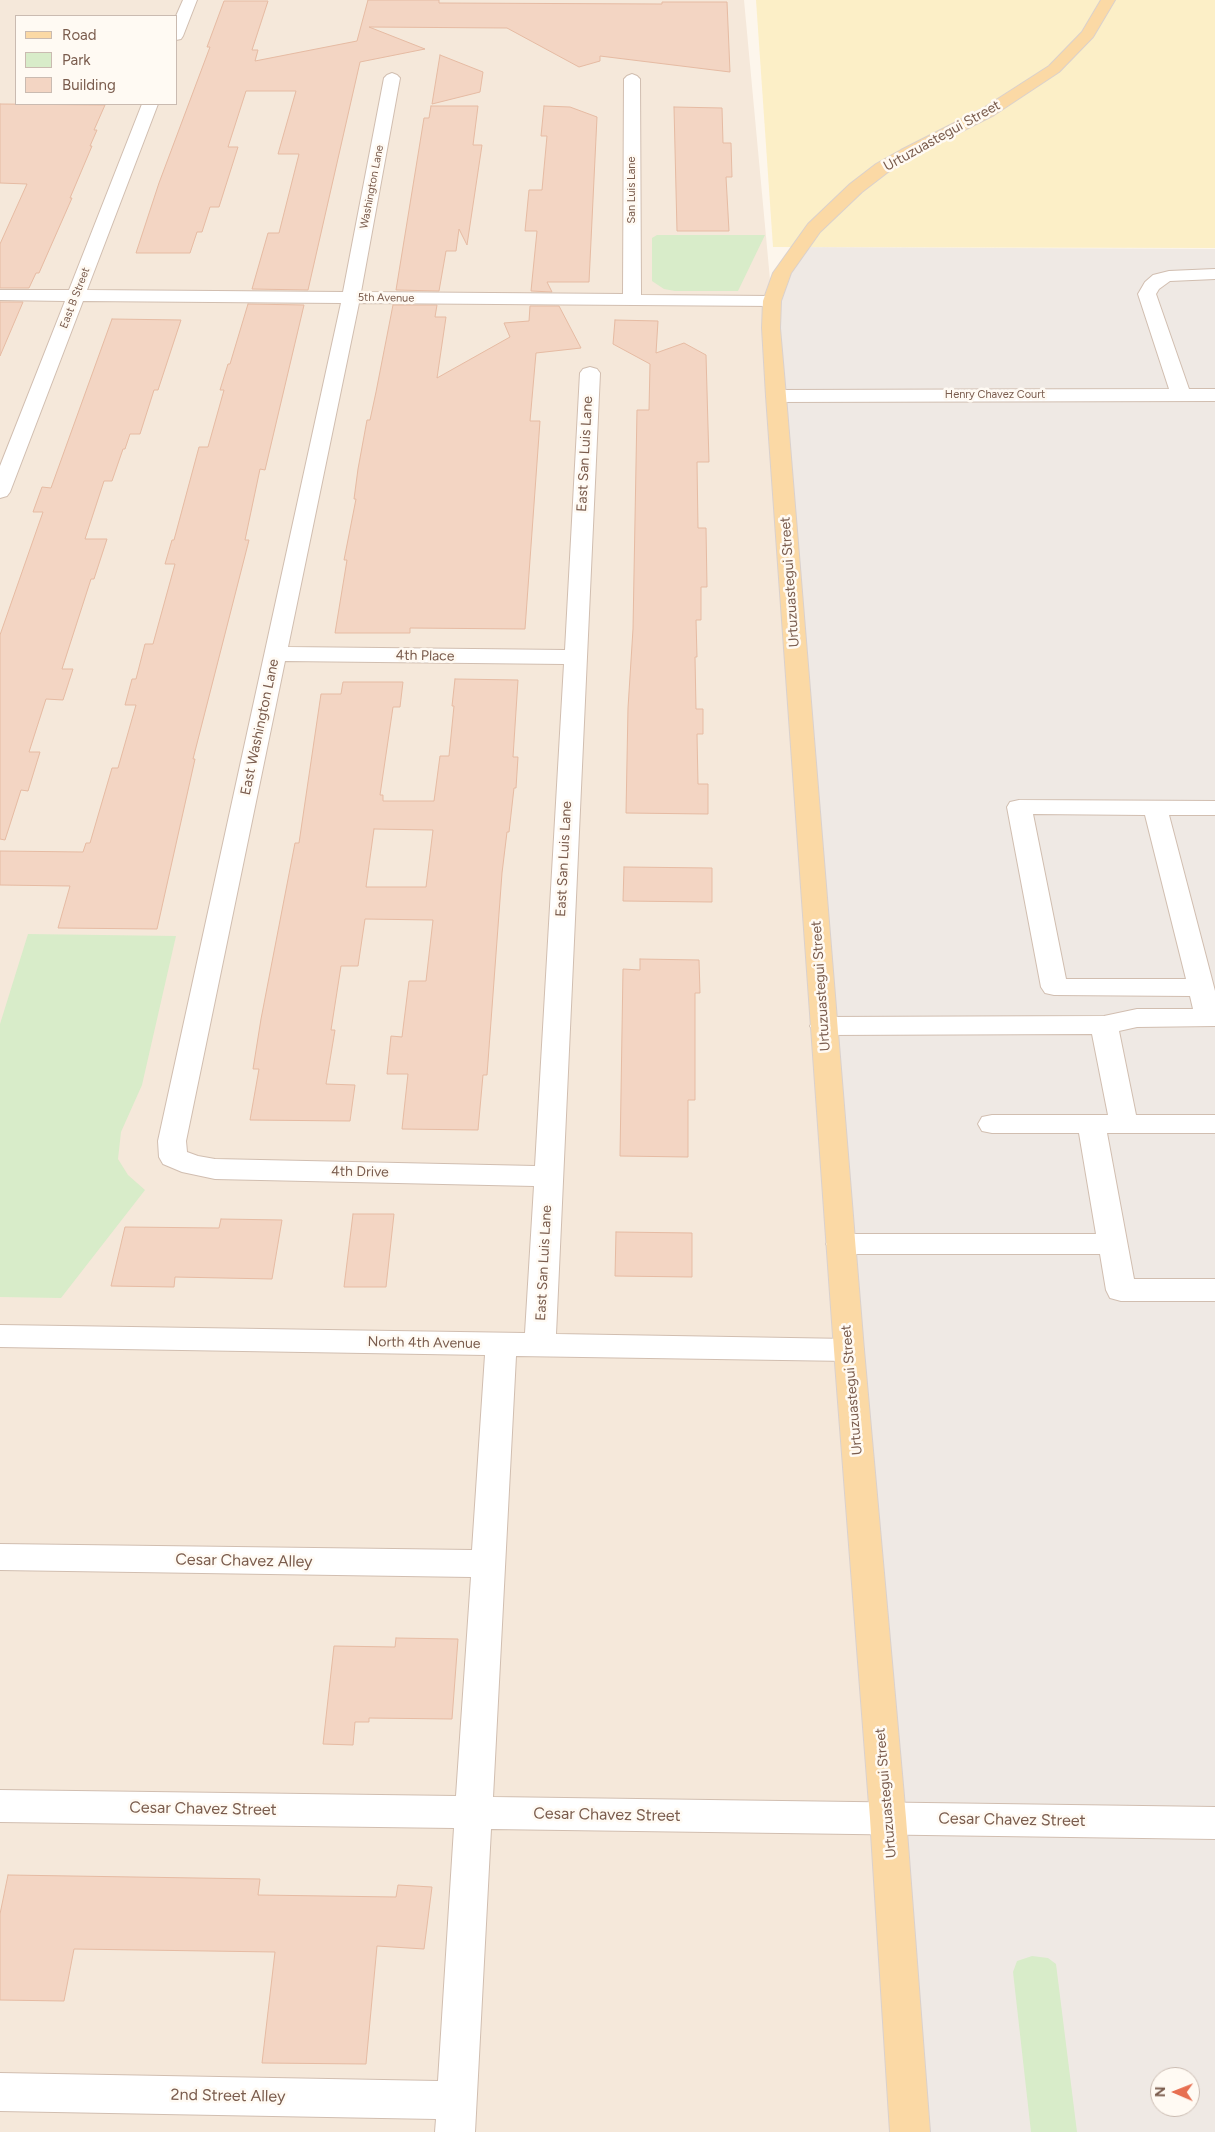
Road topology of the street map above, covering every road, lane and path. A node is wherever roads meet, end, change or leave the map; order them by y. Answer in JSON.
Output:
{"nodes":[{"id":1,"x":190,"y":0,"type":"edge"},
{"id":2,"x":1108,"y":0,"type":"edge"},
{"id":3,"x":178,"y":31,"type":"edge"},
{"id":4,"x":392,"y":78,"type":"dead end"},
{"id":5,"x":632,"y":79,"type":"dead end"},
{"id":6,"x":150,"y":105,"type":"edge"},
{"id":7,"x":1215,"y":274,"type":"edge"},
{"id":8,"x":0,"y":295,"type":"edge"},
{"id":9,"x":76,"y":296,"type":"junction"},
{"id":10,"x":351,"y":297,"type":"junction"},
{"id":11,"x":632,"y":300,"type":"junction"},
{"id":12,"x":772,"y":301,"type":"junction"},
{"id":13,"x":590,"y":373,"type":"dead end"},
{"id":14,"x":1181,"y":395,"type":"junction"},
{"id":15,"x":1215,"y":395,"type":"edge"},
{"id":16,"x":776,"y":396,"type":"junction"},
{"id":17,"x":0,"y":492,"type":"edge"},
{"id":18,"x":276,"y":654,"type":"junction"},
{"id":19,"x":574,"y":657,"type":"junction"},
{"id":20,"x":1155,"y":808,"type":"junction"},
{"id":21,"x":1215,"y":808,"type":"edge"},
{"id":22,"x":1201,"y":988,"type":"junction"},
{"id":23,"x":1212,"y":1017,"type":"edge"},
{"id":24,"x":1104,"y":1025,"type":"junction"},
{"id":25,"x":824,"y":1026,"type":"junction"},
{"id":26,"x":992,"y":1124,"type":"dead end"},
{"id":27,"x":1091,"y":1124,"type":"junction"},
{"id":28,"x":1124,"y":1124,"type":"junction"},
{"id":29,"x":1215,"y":1124,"type":"edge"},
{"id":30,"x":173,"y":1157,"type":"joint"},
{"id":31,"x":549,"y":1176,"type":"junction"},
{"id":32,"x":841,"y":1244,"type":"junction"},
{"id":33,"x":1111,"y":1244,"type":"junction"},
{"id":34,"x":1215,"y":1290,"type":"edge"},
{"id":35,"x":0,"y":1336,"type":"edge"},
{"id":36,"x":501,"y":1344,"type":"junction"},
{"id":37,"x":540,"y":1344,"type":"junction"},
{"id":38,"x":849,"y":1350,"type":"junction"},
{"id":39,"x":0,"y":1557,"type":"edge"},
{"id":40,"x":488,"y":1564,"type":"junction"},
{"id":41,"x":0,"y":1806,"type":"edge"},
{"id":42,"x":475,"y":1813,"type":"junction"},
{"id":43,"x":888,"y":1818,"type":"junction"},
{"id":44,"x":1215,"y":1823,"type":"edge"},
{"id":45,"x":0,"y":2092,"type":"edge"},
{"id":46,"x":456,"y":2116,"type":"edge"},
{"id":47,"x":910,"y":2132,"type":"edge"}],
"edges":[{"from":1,"to":3,"type":"street"},
{"from":2,"to":12,"type":"main road","name":"Urtuzuastegui Street"},
{"from":4,"to":10,"type":"street","name":"Washington Lane"},
{"from":5,"to":11,"type":"street","name":"San Luis Lane"},
{"from":6,"to":9,"type":"street","name":"East B Street"},
{"from":7,"to":14,"type":"street"},
{"from":8,"to":9,"type":"street","name":"5th Avenue"},
{"from":9,"to":10,"type":"street","name":"5th Avenue"},
{"from":9,"to":17,"type":"street","name":"East B Street"},
{"from":10,"to":11,"type":"street","name":"5th Avenue"},
{"from":10,"to":18,"type":"street","name":"East Washington Lane"},
{"from":11,"to":12,"type":"street","name":"5th Avenue"},
{"from":12,"to":16,"type":"main road","name":"Urtuzuastegui Street"},
{"from":13,"to":19,"type":"street","name":"East San Luis Lane"},
{"from":14,"to":15,"type":"street","name":"Henry Chavez Court"},
{"from":14,"to":16,"type":"street","name":"Henry Chavez Court"},
{"from":16,"to":25,"type":"main road","name":"Urtuzuastegui Street"},
{"from":18,"to":19,"type":"street","name":"4th Place"},
{"from":18,"to":30,"type":"street","name":"East Washington Lane"},
{"from":19,"to":31,"type":"street","name":"East San Luis Lane"},
{"from":20,"to":21,"type":"street"},
{"from":20,"to":22,"type":"street"},
{"from":20,"to":22,"type":"street"},
{"from":22,"to":23,"type":"street"},
{"from":23,"to":24,"type":"street"},
{"from":24,"to":25,"type":"street"},
{"from":24,"to":28,"type":"street"},
{"from":25,"to":32,"type":"main road","name":"Urtuzuastegui Street"},
{"from":26,"to":27,"type":"street"},
{"from":27,"to":28,"type":"street"},
{"from":27,"to":33,"type":"street"},
{"from":28,"to":29,"type":"street"},
{"from":30,"to":31,"type":"street","name":"4th Drive"},
{"from":31,"to":37,"type":"street","name":"East San Luis Lane"},
{"from":32,"to":33,"type":"street"},
{"from":32,"to":38,"type":"main road","name":"Urtuzuastegui Street"},
{"from":33,"to":34,"type":"street"},
{"from":35,"to":36,"type":"street","name":"North 4th Avenue"},
{"from":36,"to":37,"type":"street","name":"North 4th Avenue"},
{"from":36,"to":40,"type":"street"},
{"from":37,"to":38,"type":"street","name":"North 4th Avenue"},
{"from":38,"to":43,"type":"main road","name":"Urtuzuastegui Street"},
{"from":39,"to":40,"type":"street","name":"Cesar Chavez Alley"},
{"from":40,"to":42,"type":"street"},
{"from":41,"to":42,"type":"street","name":"Cesar Chavez Street"},
{"from":42,"to":43,"type":"street","name":"Cesar Chavez Street"},
{"from":42,"to":46,"type":"street"},
{"from":43,"to":44,"type":"street","name":"Cesar Chavez Street"},
{"from":43,"to":47,"type":"main road","name":"Urtuzuastegui Street"},
{"from":45,"to":46,"type":"street","name":"2nd Street Alley"}]}
